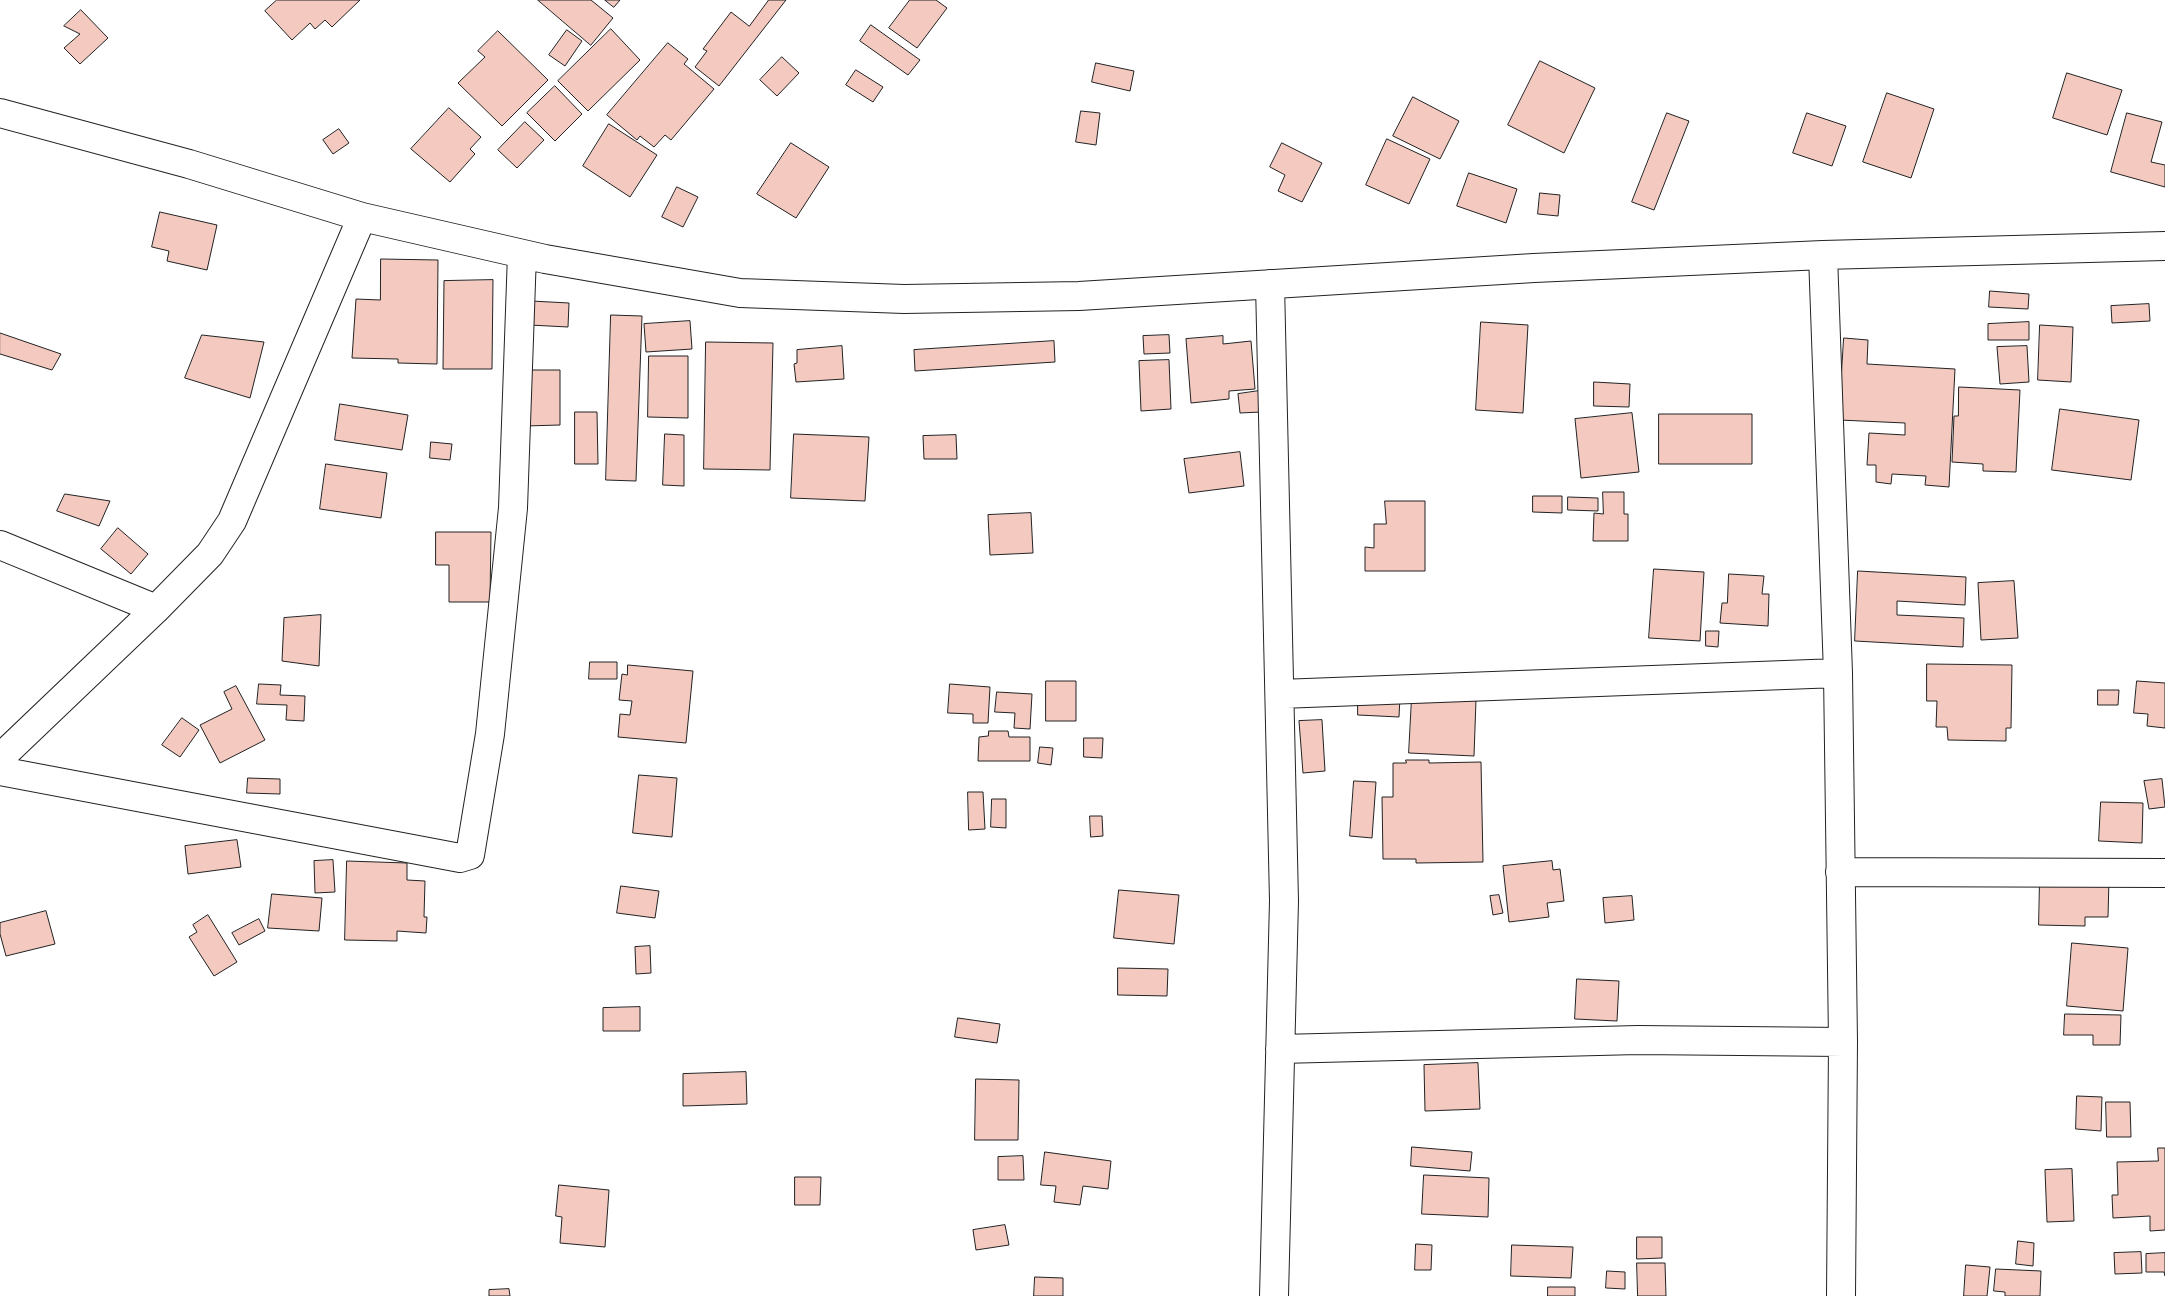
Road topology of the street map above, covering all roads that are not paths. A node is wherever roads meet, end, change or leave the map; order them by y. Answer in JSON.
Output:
{"nodes":[{"id":1,"x":0,"y":113,"type":"edge"},
{"id":2,"x":362,"y":217,"type":"junction"},
{"id":3,"x":2165,"y":246,"type":"edge"},
{"id":4,"x":522,"y":254,"type":"junction"},
{"id":5,"x":1823,"y":255,"type":"junction"},
{"id":6,"x":1270,"y":284,"type":"junction"},
{"id":7,"x":0,"y":545,"type":"edge"},
{"id":8,"x":156,"y":609,"type":"junction"},
{"id":9,"x":1838,"y":673,"type":"junction"},
{"id":10,"x":1280,"y":694,"type":"junction"},
{"id":11,"x":0,"y":758,"type":"edge"},
{"id":12,"x":0,"y":771,"type":"edge"},
{"id":13,"x":1840,"y":872,"type":"junction"},
{"id":14,"x":2165,"y":872,"type":"edge"},
{"id":15,"x":1842,"y":1042,"type":"junction"},
{"id":16,"x":1280,"y":1048,"type":"junction"},
{"id":17,"x":1274,"y":1296,"type":"edge"},
{"id":18,"x":1841,"y":1296,"type":"edge"}],
"edges":[{"from":1,"to":2,"type":"street"},
{"from":2,"to":4,"type":"street"},
{"from":2,"to":8,"type":"street"},
{"from":3,"to":5,"type":"street"},
{"from":4,"to":6,"type":"street"},
{"from":4,"to":12,"type":"street"},
{"from":5,"to":6,"type":"street"},
{"from":5,"to":9,"type":"street"},
{"from":6,"to":10,"type":"street"},
{"from":7,"to":8,"type":"street"},
{"from":8,"to":11,"type":"street"},
{"from":9,"to":10,"type":"street"},
{"from":9,"to":13,"type":"street"},
{"from":10,"to":16,"type":"street"},
{"from":13,"to":14,"type":"street"},
{"from":13,"to":15,"type":"street"},
{"from":15,"to":16,"type":"street"},
{"from":15,"to":18,"type":"street"},
{"from":16,"to":17,"type":"street"}]}
